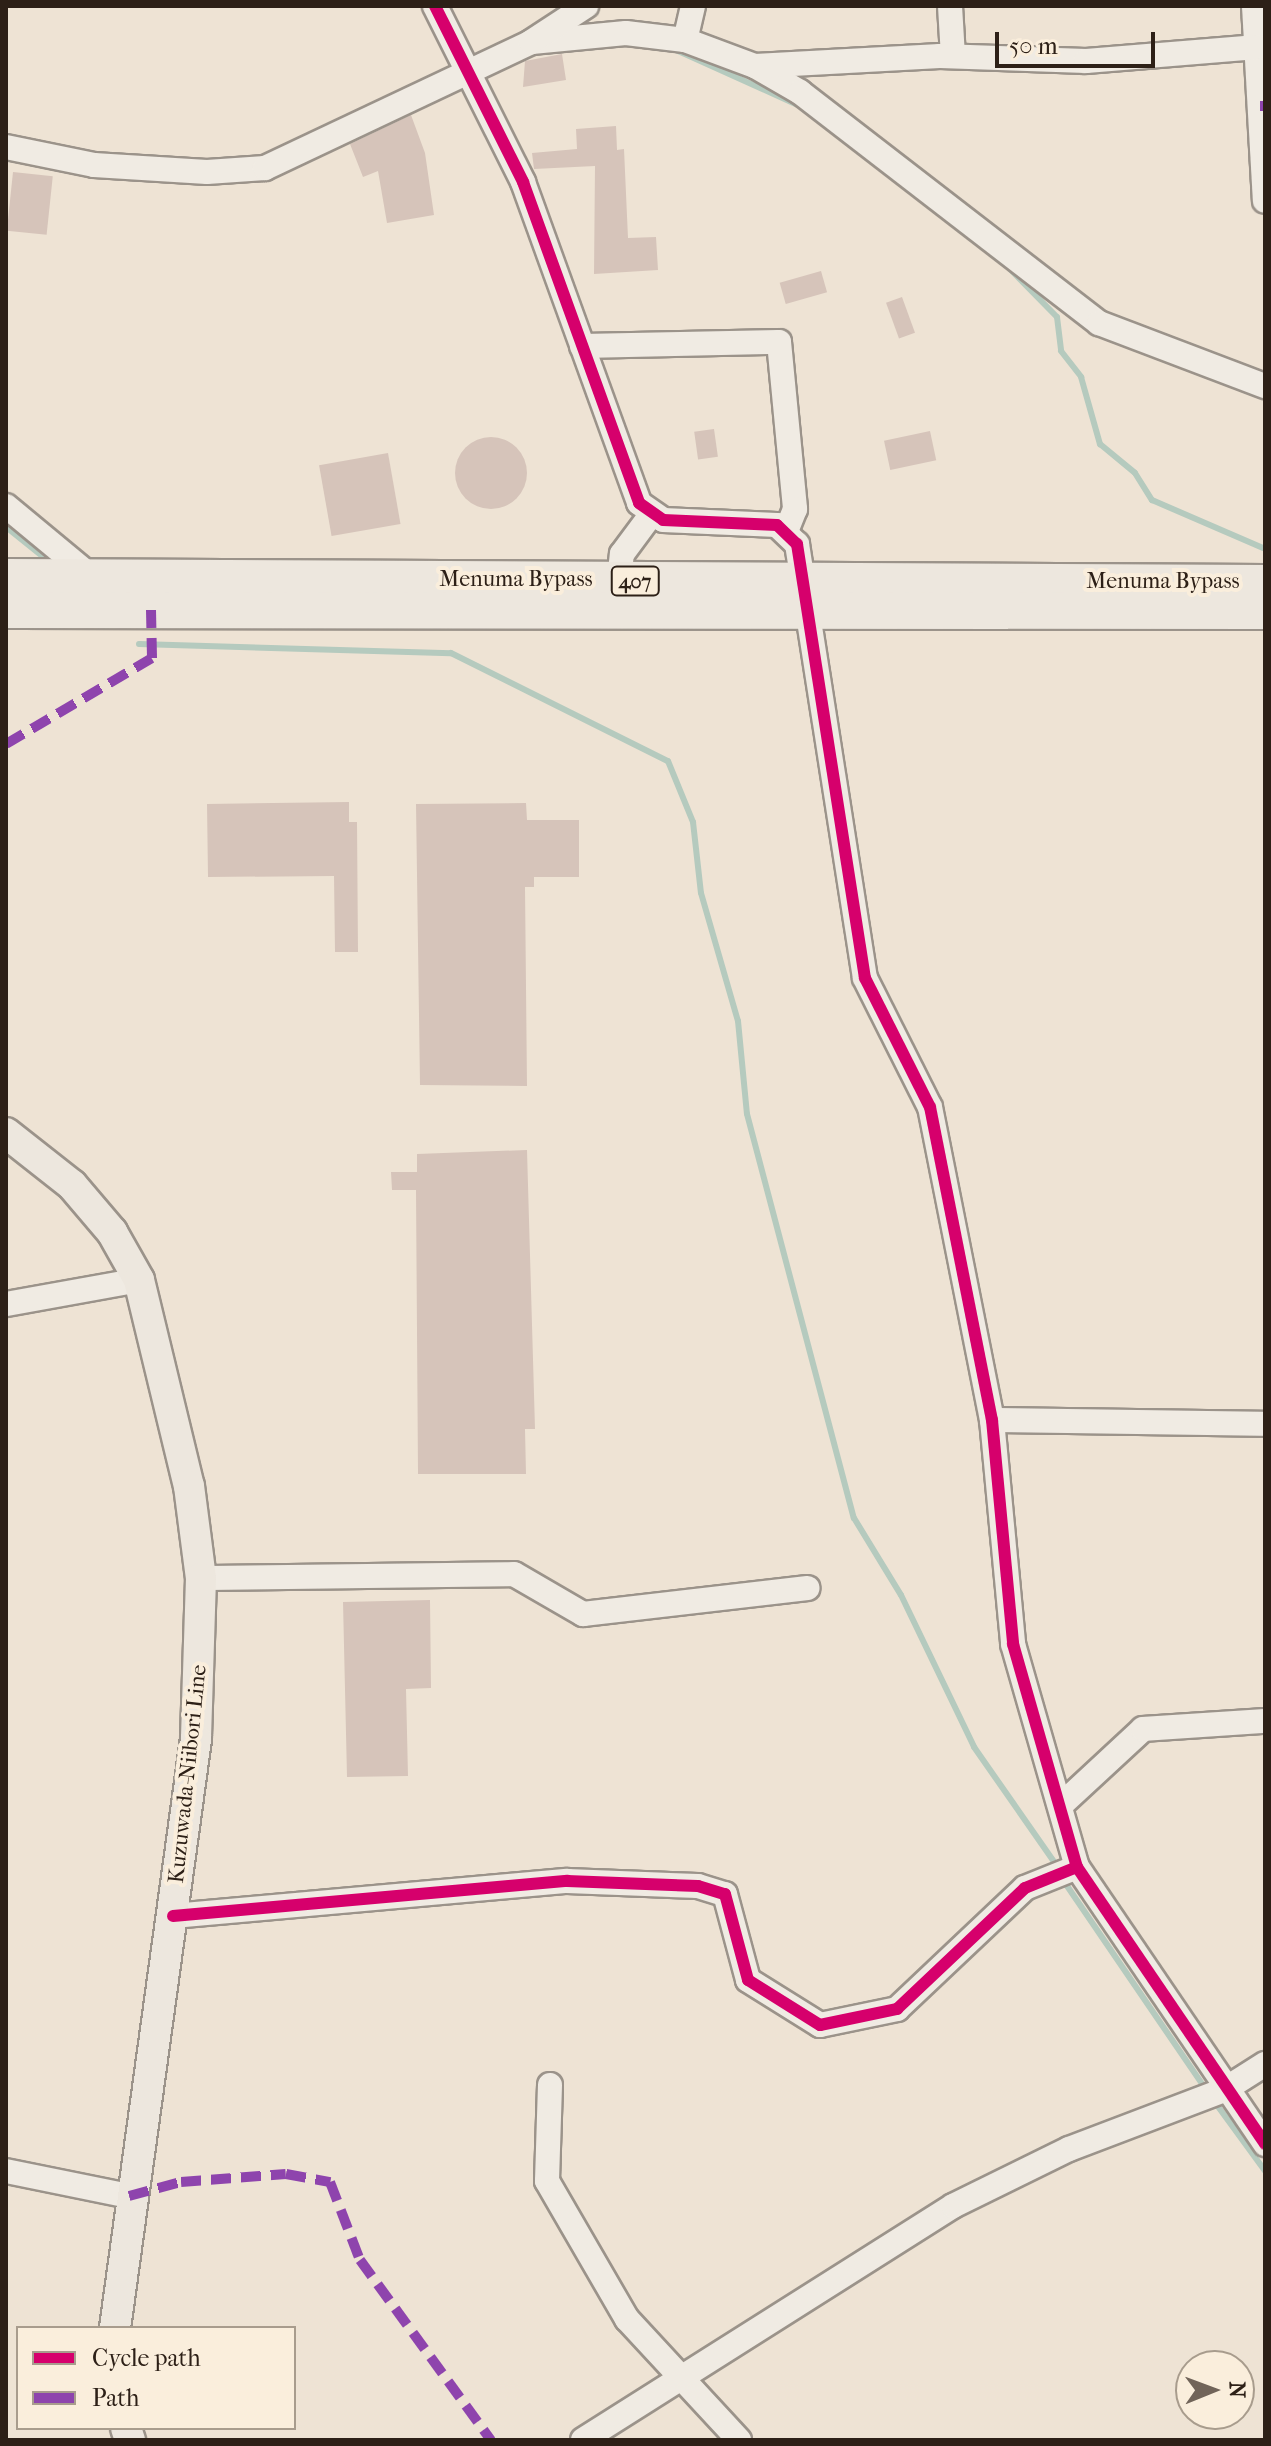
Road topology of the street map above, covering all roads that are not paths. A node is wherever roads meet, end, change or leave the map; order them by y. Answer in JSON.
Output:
{"nodes":[{"id":1,"x":435,"y":6,"type":"edge"},
{"id":2,"x":586,"y":6,"type":"edge"},
{"id":3,"x":693,"y":6,"type":"edge"},
{"id":4,"x":950,"y":6,"type":"edge"},
{"id":5,"x":1254,"y":6,"type":"edge"},
{"id":6,"x":685,"y":40,"type":"junction"},
{"id":7,"x":531,"y":42,"type":"junction"},
{"id":8,"x":1257,"y":47,"type":"junction"},
{"id":9,"x":953,"y":56,"type":"junction"},
{"id":10,"x":755,"y":66,"type":"junction"},
{"id":11,"x":466,"y":71,"type":"junction"},
{"id":12,"x":6,"y":147,"type":"edge"},
{"id":13,"x":1265,"y":201,"type":"edge"},
{"id":14,"x":582,"y":346,"type":"junction"},
{"id":15,"x":1265,"y":386,"type":"edge"},
{"id":16,"x":6,"y":506,"type":"edge"},
{"id":17,"x":651,"y":515,"type":"junction"},
{"id":18,"x":787,"y":529,"type":"junction"},
{"id":19,"x":6,"y":577,"type":"edge"},
{"id":20,"x":93,"y":578,"type":"junction"},
{"id":21,"x":619,"y":581,"type":"junction"},
{"id":22,"x":1265,"y":583,"type":"edge"},
{"id":23,"x":802,"y":596,"type":"junction"},
{"id":24,"x":6,"y":610,"type":"edge"},
{"id":25,"x":1265,"y":611,"type":"edge"},
{"id":26,"x":6,"y":1133,"type":"edge"},
{"id":27,"x":139,"y":1280,"type":"junction"},
{"id":28,"x":6,"y":1304,"type":"edge"},
{"id":29,"x":992,"y":1420,"type":"junction"},
{"id":30,"x":1265,"y":1424,"type":"edge"},
{"id":31,"x":201,"y":1578,"type":"junction"},
{"id":32,"x":807,"y":1588,"type":"dead end"},
{"id":33,"x":1265,"y":1721,"type":"edge"},
{"id":34,"x":1061,"y":1805,"type":"junction"},
{"id":35,"x":1077,"y":1867,"type":"junction"},
{"id":36,"x":173,"y":1916,"type":"junction"},
{"id":37,"x":1265,"y":2064,"type":"edge"},
{"id":38,"x":550,"y":2085,"type":"dead end"},
{"id":39,"x":1224,"y":2090,"type":"junction"},
{"id":40,"x":1265,"y":2144,"type":"edge"},
{"id":41,"x":6,"y":2171,"type":"edge"},
{"id":42,"x":129,"y":2196,"type":"junction"},
{"id":43,"x":115,"y":2326,"type":"edge"},
{"id":44,"x":683,"y":2375,"type":"junction"},
{"id":45,"x":617,"y":2430,"type":"edge"},
{"id":46,"x":583,"y":2440,"type":"edge"},
{"id":47,"x":739,"y":2440,"type":"edge"}],
"edges":[{"from":1,"to":11,"type":"street"},
{"from":2,"to":7,"type":"street"},
{"from":3,"to":6,"type":"street"},
{"from":4,"to":9,"type":"street"},
{"from":5,"to":8,"type":"street"},
{"from":6,"to":7,"type":"street"},
{"from":6,"to":10,"type":"street"},
{"from":7,"to":11,"type":"street"},
{"from":8,"to":9,"type":"street"},
{"from":8,"to":13,"type":"street"},
{"from":9,"to":10,"type":"street"},
{"from":10,"to":15,"type":"street"},
{"from":11,"to":12,"type":"street"},
{"from":11,"to":14,"type":"street"},
{"from":14,"to":17,"type":"street"},
{"from":14,"to":18,"type":"street"},
{"from":16,"to":20,"type":"street"},
{"from":17,"to":18,"type":"street"},
{"from":17,"to":21,"type":"street"},
{"from":18,"to":23,"type":"street"},
{"from":19,"to":20,"type":"highway","name":"Menuma Bypass","number":"407"},
{"from":20,"to":21,"type":"highway","name":"Menuma Bypass","number":"407"},
{"from":21,"to":23,"type":"highway","name":"Menuma Bypass","number":"407"},
{"from":22,"to":23,"type":"highway","name":"Menuma Bypass","number":"407"},
{"from":23,"to":24,"type":"highway","name":"Menuma Bypass","number":"407"},
{"from":23,"to":25,"type":"highway","name":"Menuma Bypass","number":"407"},
{"from":23,"to":29,"type":"street"},
{"from":26,"to":27,"type":"main road","name":"Kuzuwada-Niibori Line"},
{"from":27,"to":28,"type":"street"},
{"from":27,"to":31,"type":"main road","name":"Kuzuwada-Niibori Line"},
{"from":29,"to":30,"type":"street"},
{"from":29,"to":34,"type":"street"},
{"from":31,"to":32,"type":"street"},
{"from":31,"to":36,"type":"main road","name":"Kuzuwada-Niibori Line"},
{"from":33,"to":34,"type":"street"},
{"from":34,"to":35,"type":"street"},
{"from":35,"to":36,"type":"street"},
{"from":35,"to":39,"type":"street"},
{"from":36,"to":42,"type":"main road","name":"Kuzuwada-Niibori Line"},
{"from":37,"to":39,"type":"street"},
{"from":38,"to":44,"type":"street"},
{"from":39,"to":40,"type":"street"},
{"from":39,"to":44,"type":"street"},
{"from":41,"to":42,"type":"street"},
{"from":42,"to":43,"type":"main road","name":"Kuzuwada-Niibori Line"},
{"from":44,"to":45,"type":"street"},
{"from":44,"to":47,"type":"street"},
{"from":45,"to":46,"type":"street"}]}
